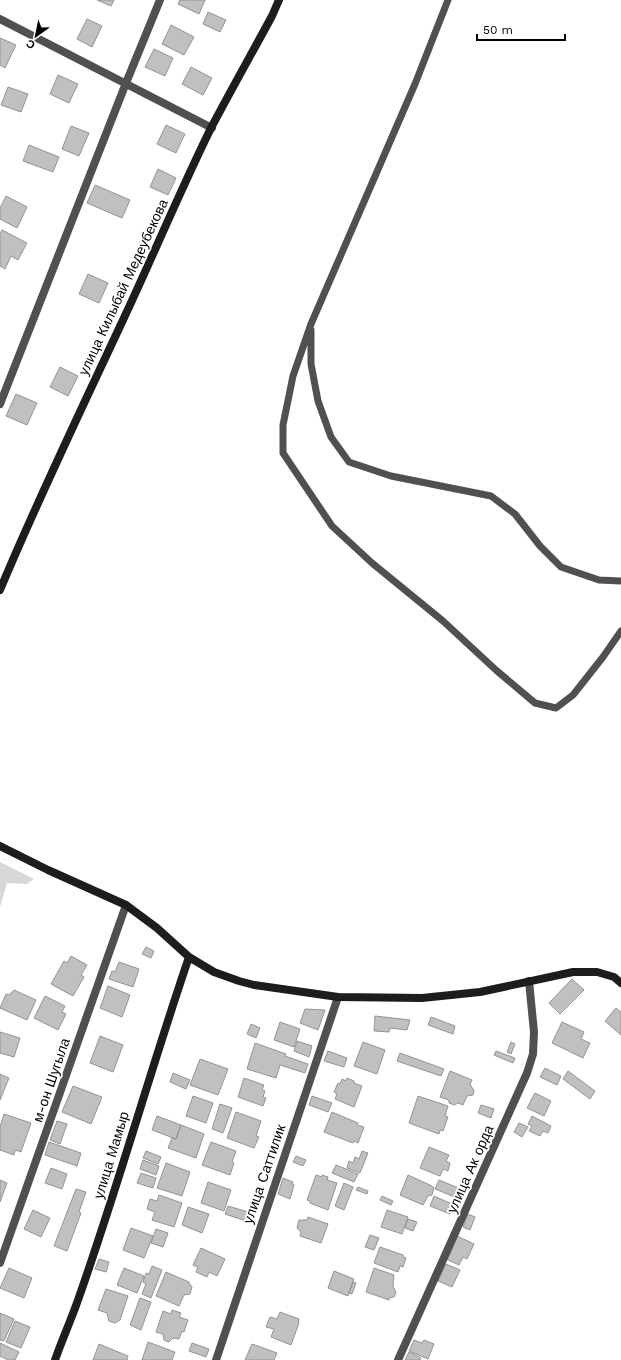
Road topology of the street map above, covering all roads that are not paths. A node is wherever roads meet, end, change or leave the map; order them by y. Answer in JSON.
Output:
{"nodes":[{"id":1,"x":160,"y":0,"type":"edge"},
{"id":2,"x":279,"y":0,"type":"edge"},
{"id":3,"x":448,"y":0,"type":"edge"},
{"id":4,"x":0,"y":19,"type":"edge"},
{"id":5,"x":126,"y":83,"type":"junction"},
{"id":6,"x":212,"y":128,"type":"junction"},
{"id":7,"x":311,"y":324,"type":"junction"},
{"id":8,"x":0,"y":404,"type":"edge"},
{"id":9,"x":621,"y":581,"type":"edge"},
{"id":10,"x":0,"y":590,"type":"edge"},
{"id":11,"x":621,"y":631,"type":"edge"},
{"id":12,"x":0,"y":846,"type":"edge"},
{"id":13,"x":126,"y":906,"type":"junction"},
{"id":14,"x":189,"y":957,"type":"junction"},
{"id":15,"x":528,"y":981,"type":"junction"},
{"id":16,"x":621,"y":983,"type":"edge"},
{"id":17,"x":338,"y":997,"type":"junction"},
{"id":18,"x":0,"y":1263,"type":"edge"},
{"id":19,"x":55,"y":1360,"type":"edge"},
{"id":20,"x":216,"y":1360,"type":"edge"},
{"id":21,"x":398,"y":1360,"type":"edge"}],
"edges":[{"from":1,"to":5,"type":"street"},
{"from":2,"to":6,"type":"main road","name":"улица Килыбай Медеубекова"},
{"from":3,"to":7,"type":"lane"},
{"from":4,"to":5,"type":"street"},
{"from":5,"to":6,"type":"street"},
{"from":5,"to":8,"type":"street"},
{"from":6,"to":10,"type":"main road","name":"улица Килыбай Медеубекова"},
{"from":7,"to":9,"type":"lane"},
{"from":7,"to":11,"type":"lane"},
{"from":12,"to":13,"type":"main road"},
{"from":13,"to":14,"type":"main road"},
{"from":13,"to":18,"type":"street","name":"м-он Шугыла"},
{"from":14,"to":17,"type":"main road"},
{"from":14,"to":19,"type":"main road","name":"улица Мамыр"},
{"from":15,"to":16,"type":"main road"},
{"from":15,"to":17,"type":"main road"},
{"from":15,"to":21,"type":"street","name":"улица Ак орда"},
{"from":17,"to":20,"type":"street","name":"улица Саттилик"}]}
